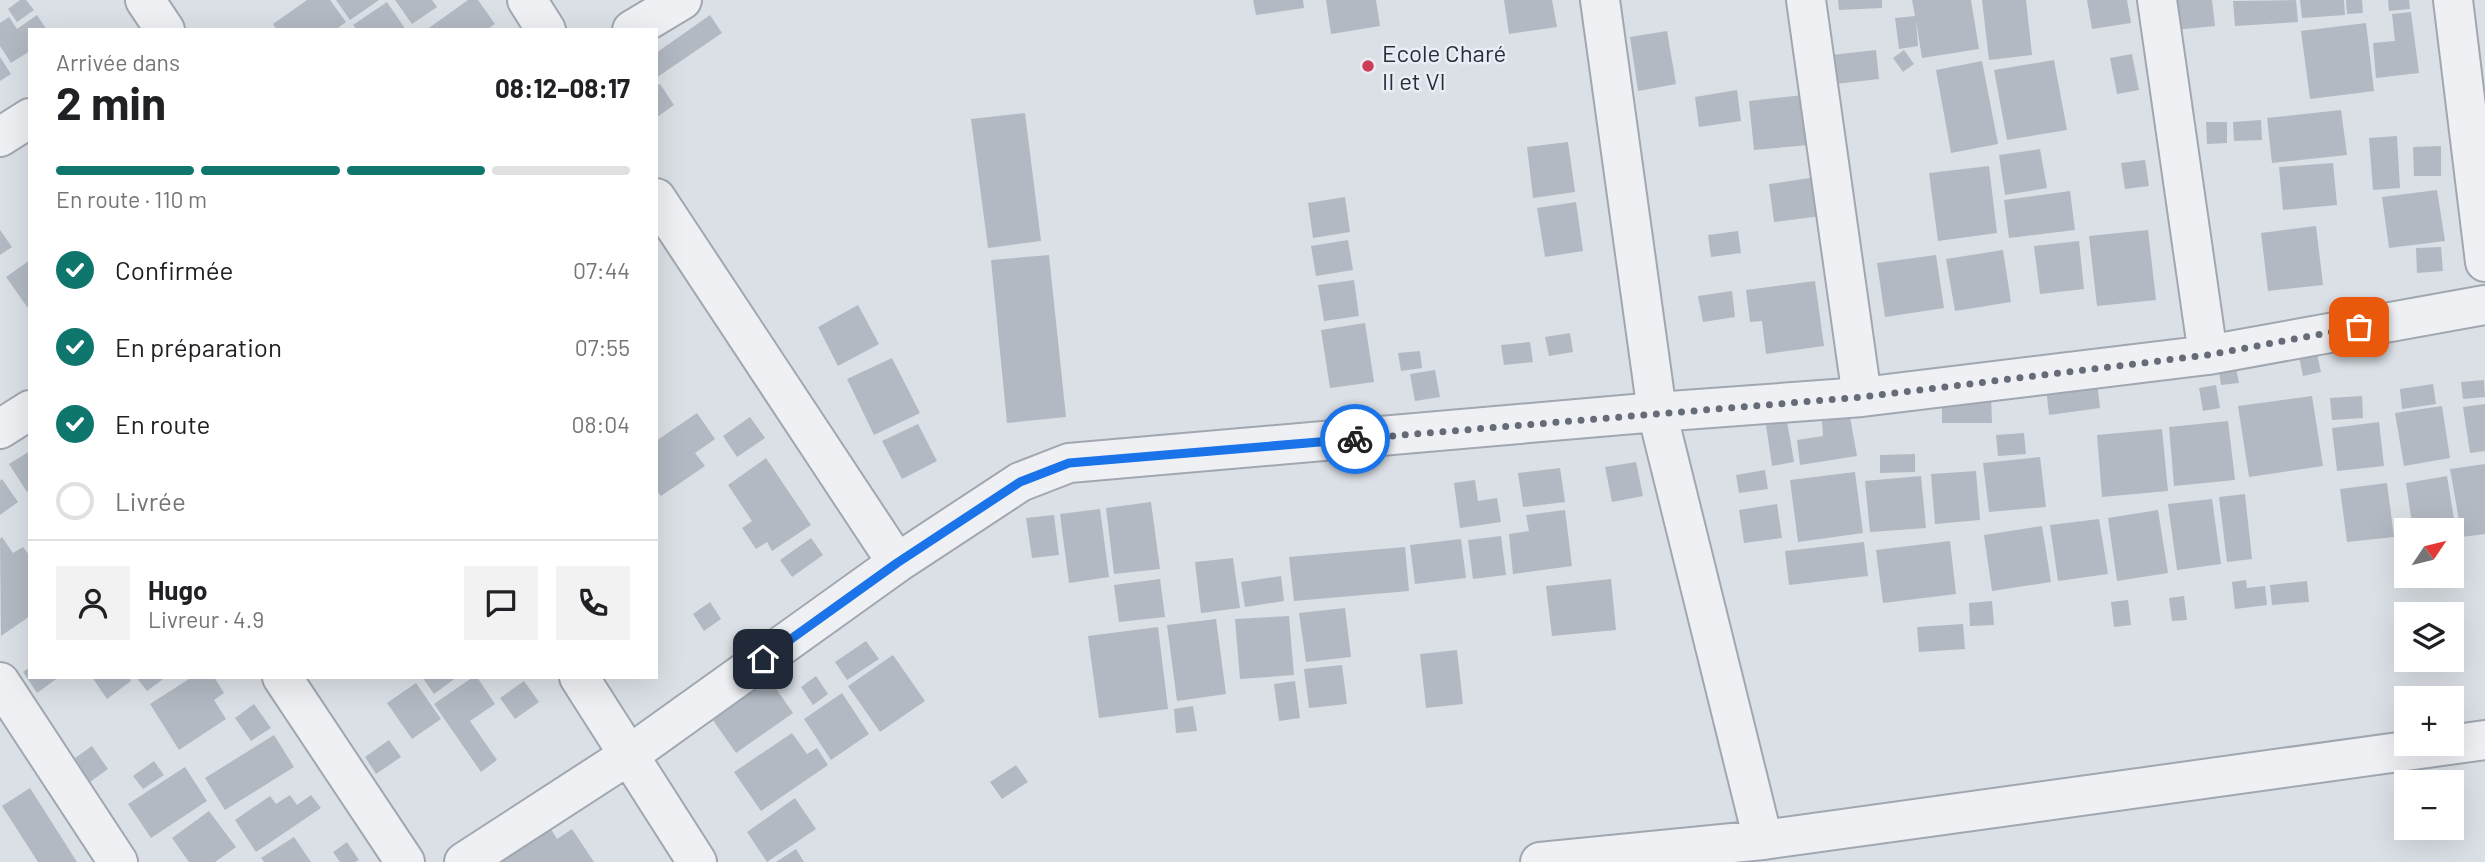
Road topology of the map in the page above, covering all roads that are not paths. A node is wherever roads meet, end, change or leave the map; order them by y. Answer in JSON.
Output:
{"nodes":[{"id":1,"x":145,"y":0,"type":"edge"},
{"id":2,"x":527,"y":0,"type":"edge"},
{"id":3,"x":682,"y":0,"type":"edge"},
{"id":4,"x":1600,"y":0,"type":"edge"},
{"id":5,"x":1806,"y":0,"type":"edge"},
{"id":6,"x":2157,"y":0,"type":"edge"},
{"id":7,"x":2453,"y":0,"type":"edge"},
{"id":8,"x":164,"y":28,"type":"edge"},
{"id":9,"x":545,"y":28,"type":"edge"},
{"id":10,"x":635,"y":28,"type":"edge"},
{"id":11,"x":28,"y":119,"type":"edge"},
{"id":12,"x":0,"y":137,"type":"edge"},
{"id":13,"x":658,"y":201,"type":"edge"},
{"id":14,"x":2485,"y":262,"type":"edge"},
{"id":15,"x":2485,"y":305,"type":"edge"},
{"id":16,"x":2208,"y":355,"type":"junction"},
{"id":17,"x":1862,"y":397,"type":"junction"},
{"id":18,"x":28,"y":411,"type":"edge"},
{"id":19,"x":1657,"y":412,"type":"junction"},
{"id":20,"x":0,"y":429,"type":"edge"},
{"id":21,"x":897,"y":563,"type":"junction"},
{"id":22,"x":283,"y":679,"type":"edge"},
{"id":23,"x":580,"y":679,"type":"edge"},
{"id":24,"x":0,"y":682,"type":"edge"},
{"id":25,"x":2485,"y":740,"type":"edge"},
{"id":26,"x":629,"y":755,"type":"junction"},
{"id":27,"x":1763,"y":840,"type":"junction"},
{"id":28,"x":118,"y":862,"type":"edge"},
{"id":29,"x":405,"y":862,"type":"edge"},
{"id":30,"x":464,"y":862,"type":"edge"},
{"id":31,"x":697,"y":862,"type":"edge"},
{"id":32,"x":1540,"y":862,"type":"edge"}],
"edges":[{"from":1,"to":8,"type":"street"},
{"from":2,"to":9,"type":"street"},
{"from":3,"to":10,"type":"street"},
{"from":4,"to":19,"type":"street"},
{"from":5,"to":17,"type":"street"},
{"from":6,"to":16,"type":"street"},
{"from":7,"to":14,"type":"street"},
{"from":11,"to":12,"type":"street"},
{"from":13,"to":21,"type":"street"},
{"from":15,"to":16,"type":"street"},
{"from":16,"to":17,"type":"street"},
{"from":17,"to":19,"type":"street"},
{"from":18,"to":20,"type":"street"},
{"from":19,"to":21,"type":"street"},
{"from":19,"to":27,"type":"street"},
{"from":21,"to":26,"type":"street"},
{"from":22,"to":29,"type":"street"},
{"from":23,"to":26,"type":"street"},
{"from":24,"to":28,"type":"street"},
{"from":25,"to":27,"type":"street"},
{"from":26,"to":30,"type":"street"},
{"from":26,"to":31,"type":"street"},
{"from":27,"to":32,"type":"street"}]}
